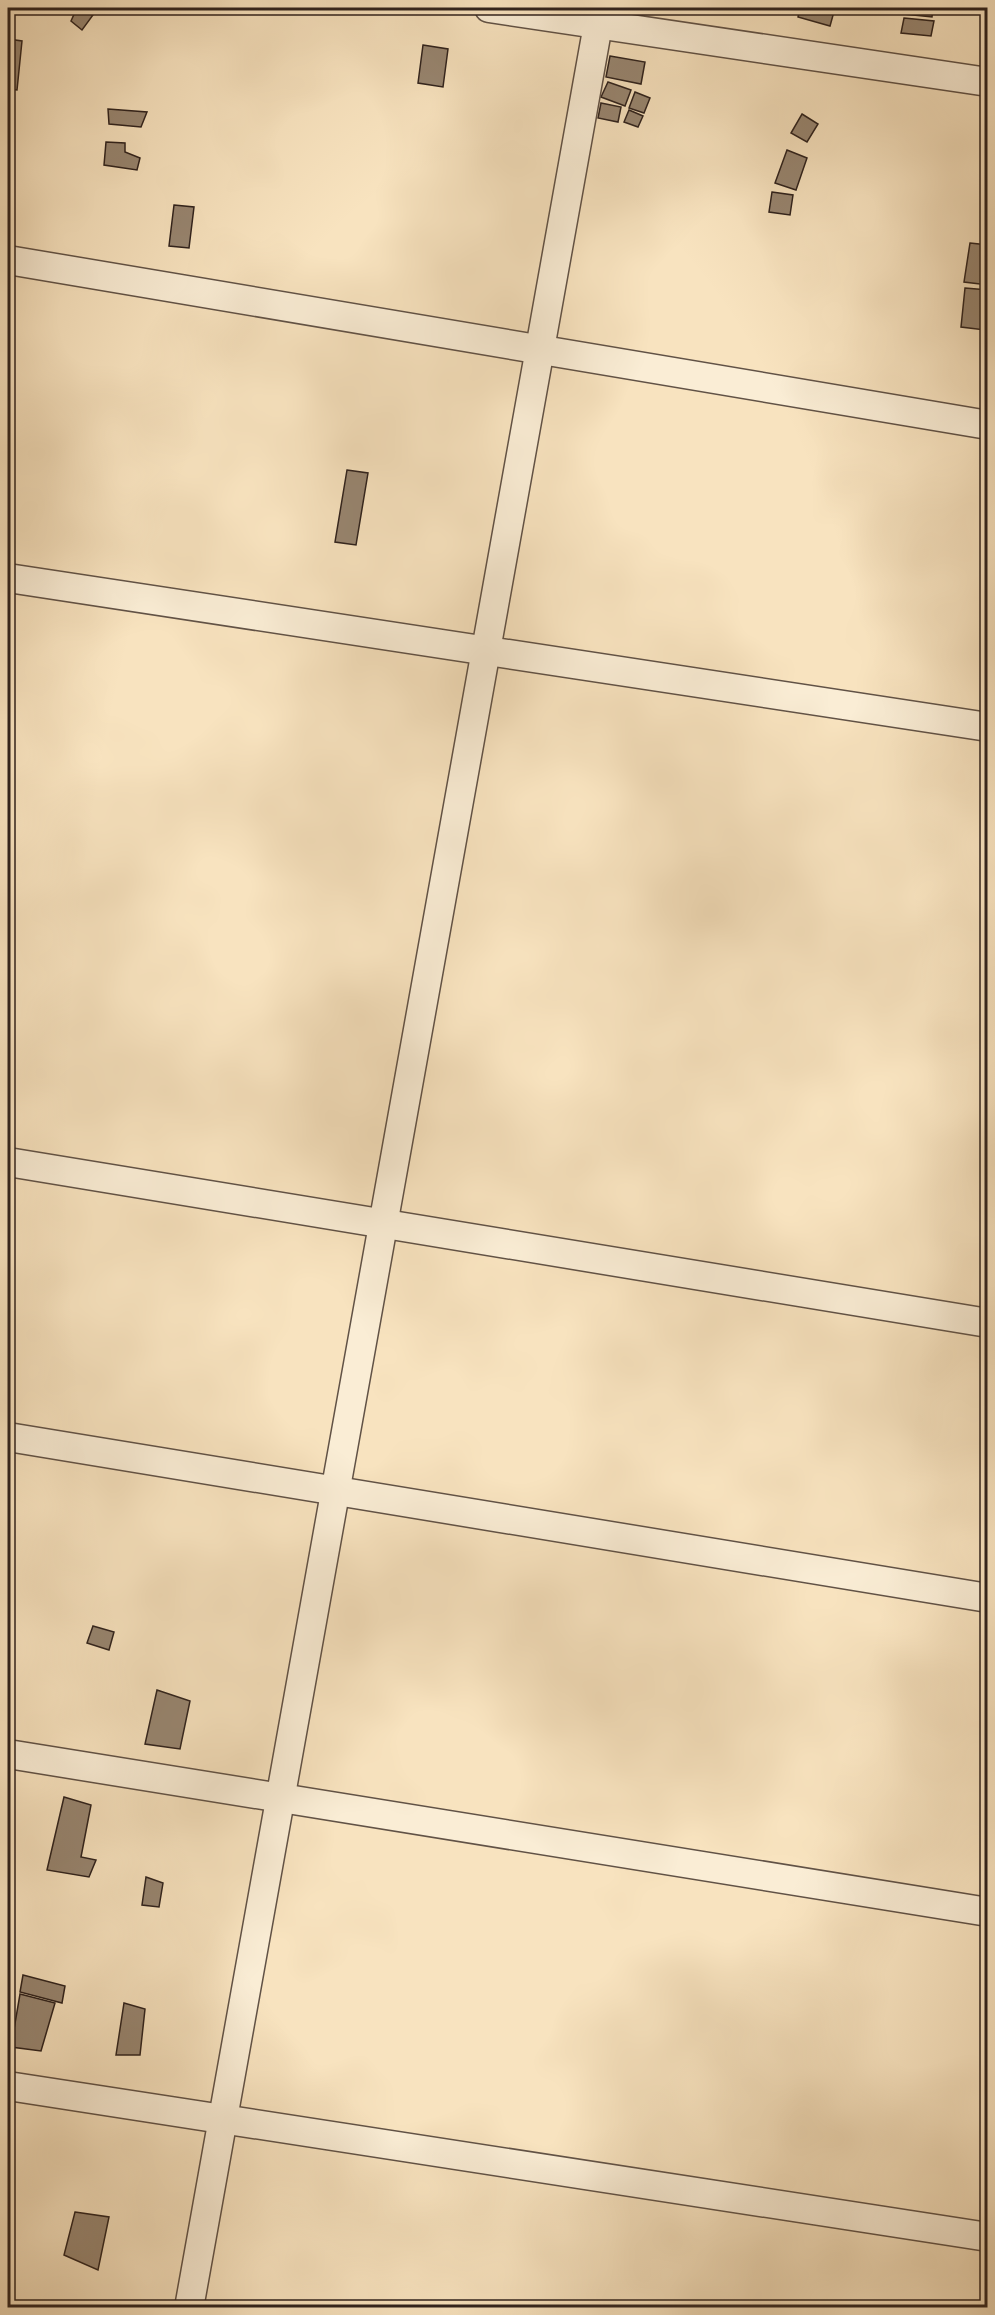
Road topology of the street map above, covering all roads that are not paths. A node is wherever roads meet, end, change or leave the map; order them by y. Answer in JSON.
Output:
{"nodes":[{"id":1,"x":489,"y":8,"type":"edge"},
{"id":2,"x":599,"y":16,"type":"edge"},
{"id":3,"x":987,"y":82,"type":"edge"},
{"id":4,"x":8,"y":260,"type":"edge"},
{"id":5,"x":540,"y":350,"type":"junction"},
{"id":6,"x":987,"y":425,"type":"edge"},
{"id":7,"x":8,"y":578,"type":"edge"},
{"id":8,"x":486,"y":651,"type":"junction"},
{"id":9,"x":987,"y":727,"type":"edge"},
{"id":10,"x":8,"y":1162,"type":"edge"},
{"id":11,"x":383,"y":1224,"type":"junction"},
{"id":12,"x":987,"y":1323,"type":"edge"},
{"id":13,"x":8,"y":1437,"type":"edge"},
{"id":14,"x":335,"y":1491,"type":"junction"},
{"id":15,"x":987,"y":1598,"type":"edge"},
{"id":16,"x":8,"y":1754,"type":"edge"},
{"id":17,"x":280,"y":1798,"type":"junction"},
{"id":18,"x":987,"y":1912,"type":"edge"},
{"id":19,"x":8,"y":2086,"type":"edge"},
{"id":20,"x":222,"y":2120,"type":"junction"},
{"id":21,"x":987,"y":2237,"type":"edge"},
{"id":22,"x":189,"y":2307,"type":"edge"}],
"edges":[{"from":1,"to":2,"type":"street"},
{"from":2,"to":3,"type":"street"},
{"from":2,"to":5,"type":"street"},
{"from":4,"to":5,"type":"street"},
{"from":5,"to":6,"type":"street"},
{"from":5,"to":8,"type":"street"},
{"from":7,"to":8,"type":"street"},
{"from":8,"to":9,"type":"street"},
{"from":8,"to":11,"type":"street"},
{"from":10,"to":11,"type":"street"},
{"from":11,"to":12,"type":"street"},
{"from":11,"to":14,"type":"street"},
{"from":13,"to":14,"type":"street"},
{"from":14,"to":15,"type":"street"},
{"from":14,"to":17,"type":"street"},
{"from":16,"to":17,"type":"street"},
{"from":17,"to":18,"type":"street"},
{"from":17,"to":20,"type":"street"},
{"from":19,"to":20,"type":"street"},
{"from":20,"to":21,"type":"street"},
{"from":20,"to":22,"type":"street"}]}
